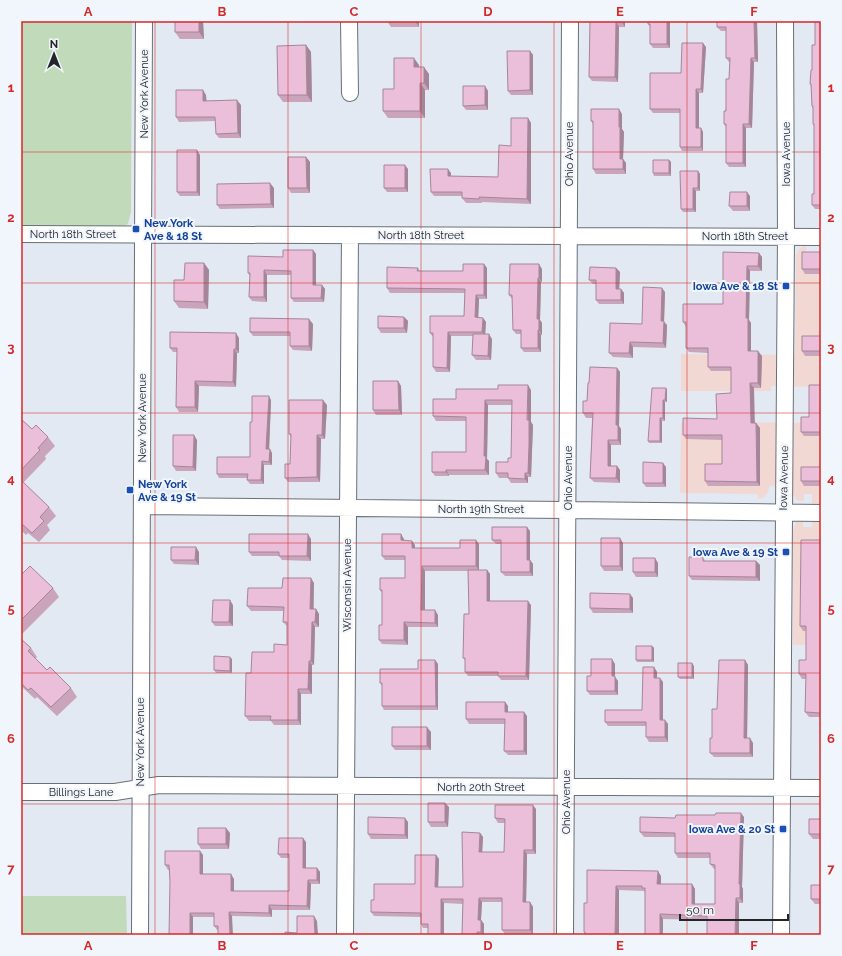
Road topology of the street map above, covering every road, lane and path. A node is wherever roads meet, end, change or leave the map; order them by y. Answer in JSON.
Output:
{"nodes":[{"id":1,"x":144,"y":21,"type":"edge"},
{"id":2,"x":349,"y":21,"type":"edge"},
{"id":3,"x":570,"y":21,"type":"edge"},
{"id":4,"x":785,"y":21,"type":"edge"},
{"id":5,"x":350,"y":93,"type":"dead end"},
{"id":6,"x":21,"y":234,"type":"edge"},
{"id":7,"x":143,"y":234,"type":"junction"},
{"id":8,"x":350,"y":235,"type":"junction"},
{"id":9,"x":569,"y":236,"type":"junction"},
{"id":10,"x":786,"y":236,"type":"junction"},
{"id":11,"x":821,"y":236,"type":"edge"},
{"id":12,"x":142,"y":506,"type":"junction"},
{"id":13,"x":348,"y":508,"type":"junction"},
{"id":14,"x":568,"y":510,"type":"junction"},
{"id":15,"x":784,"y":513,"type":"junction"},
{"id":16,"x":821,"y":513,"type":"edge"},
{"id":17,"x":346,"y":786,"type":"junction"},
{"id":18,"x":566,"y":787,"type":"junction"},
{"id":19,"x":140,"y":788,"type":"junction"},
{"id":20,"x":782,"y":788,"type":"junction"},
{"id":21,"x":821,"y":788,"type":"edge"},
{"id":22,"x":21,"y":792,"type":"edge"},
{"id":23,"x":140,"y":935,"type":"edge"},
{"id":24,"x":345,"y":935,"type":"edge"},
{"id":25,"x":565,"y":935,"type":"edge"},
{"id":26,"x":782,"y":935,"type":"edge"}],
"edges":[{"from":1,"to":7,"type":"street","name":"New York Avenue"},
{"from":2,"to":5,"type":"street"},
{"from":3,"to":9,"type":"street","name":"Ohio Avenue"},
{"from":4,"to":10,"type":"street","name":"Iowa Avenue"},
{"from":6,"to":7,"type":"street","name":"North 18th Street"},
{"from":7,"to":8,"type":"street","name":"North 18th Street"},
{"from":7,"to":12,"type":"street","name":"New York Avenue"},
{"from":8,"to":9,"type":"street","name":"North 18th Street"},
{"from":8,"to":13,"type":"street","name":"Wisconsin Avenue"},
{"from":9,"to":10,"type":"street","name":"North 18th Street"},
{"from":9,"to":14,"type":"street","name":"Ohio Avenue"},
{"from":10,"to":11,"type":"street","name":"North 18th Street"},
{"from":10,"to":15,"type":"street","name":"Iowa Avenue"},
{"from":12,"to":13,"type":"street","name":"North 19th Street"},
{"from":12,"to":19,"type":"street","name":"New York Avenue"},
{"from":13,"to":14,"type":"street","name":"North 19th Street"},
{"from":13,"to":17,"type":"street","name":"Wisconsin Avenue"},
{"from":14,"to":15,"type":"street","name":"North 19th Street"},
{"from":14,"to":18,"type":"street","name":"Ohio Avenue"},
{"from":15,"to":16,"type":"street","name":"North 19th Street"},
{"from":15,"to":20,"type":"street","name":"Iowa Avenue"},
{"from":17,"to":18,"type":"street","name":"North 20th Street"},
{"from":17,"to":19,"type":"street","name":"North 20th Street"},
{"from":17,"to":24,"type":"street","name":"Wisconsin Avenue"},
{"from":18,"to":20,"type":"street","name":"North 20th Street"},
{"from":18,"to":25,"type":"street","name":"Ohio Avenue"},
{"from":19,"to":22,"type":"street","name":"Billings Lane"},
{"from":19,"to":23,"type":"street","name":"New York Avenue"},
{"from":20,"to":21,"type":"street","name":"North 20th Street"},
{"from":20,"to":26,"type":"street","name":"Iowa Avenue"}]}
